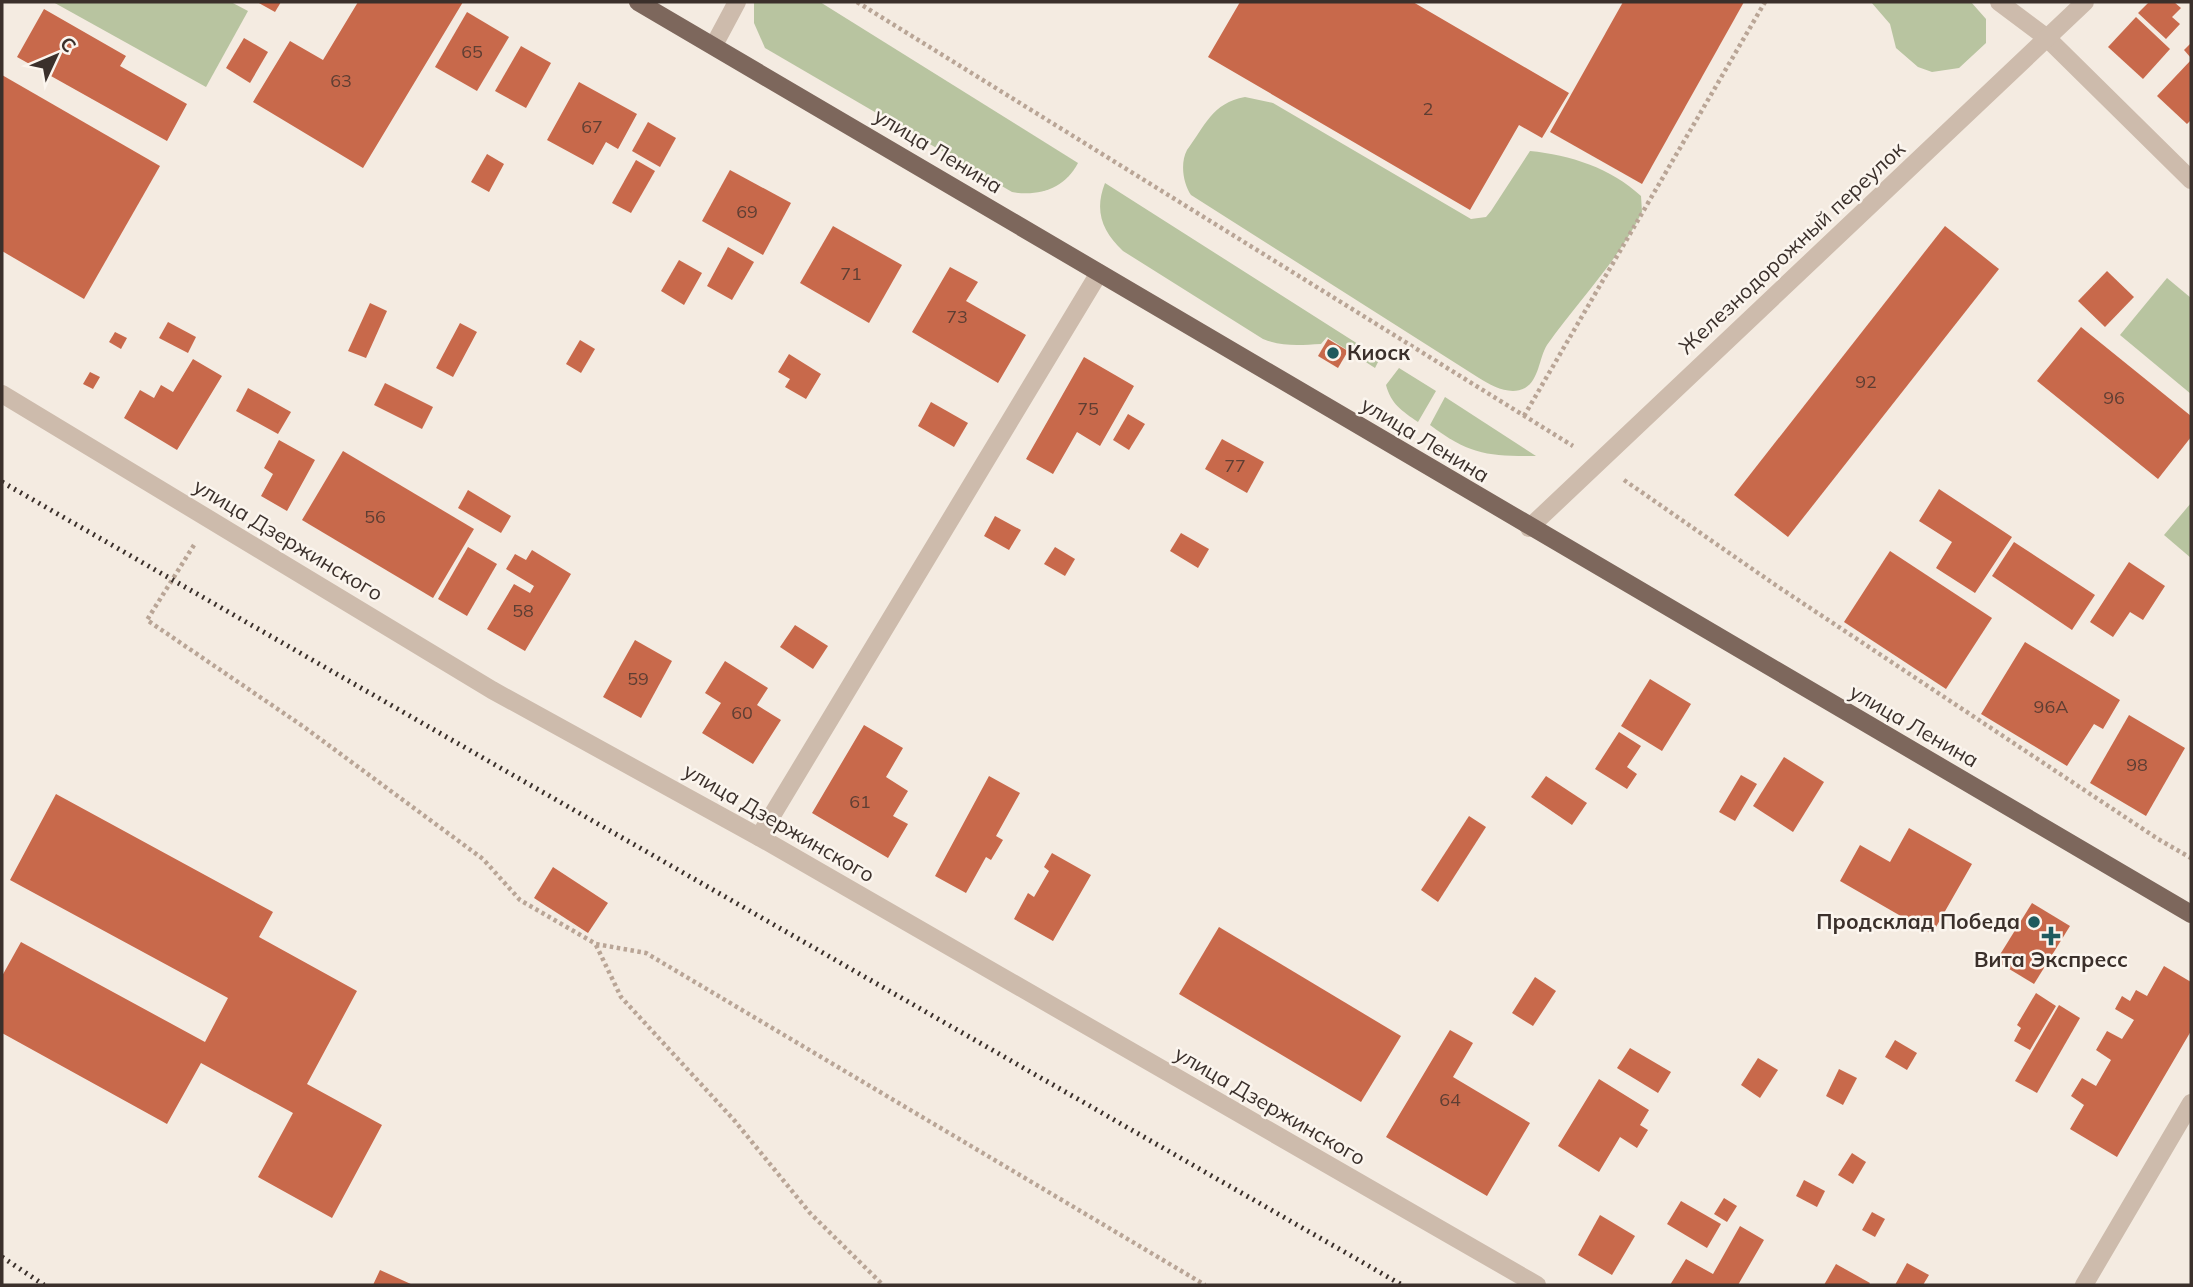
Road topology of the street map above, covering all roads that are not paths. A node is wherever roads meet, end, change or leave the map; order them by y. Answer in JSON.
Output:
{"nodes":[{"id":1,"x":638,"y":2,"type":"edge"},
{"id":2,"x":737,"y":2,"type":"edge"},
{"id":3,"x":1999,"y":2,"type":"edge"},
{"id":4,"x":2085,"y":2,"type":"edge"},
{"id":5,"x":2047,"y":38,"type":"junction"},
{"id":6,"x":714,"y":45,"type":"junction"},
{"id":7,"x":2191,"y":180,"type":"edge"},
{"id":8,"x":1099,"y":272,"type":"junction"},
{"id":9,"x":2,"y":394,"type":"edge"},
{"id":10,"x":1529,"y":528,"type":"junction"},
{"id":11,"x":759,"y":837,"type":"junction"},
{"id":12,"x":2191,"y":914,"type":"edge"},
{"id":13,"x":2191,"y":1103,"type":"edge"},
{"id":14,"x":1536,"y":1285,"type":"edge"},
{"id":15,"x":2084,"y":1285,"type":"edge"}],
"edges":[{"from":1,"to":6,"type":"main road","name":"улица Ленина"},
{"from":2,"to":6,"type":"street"},
{"from":3,"to":5,"type":"street"},
{"from":4,"to":5,"type":"street","name":"Железнодорожный переулок"},
{"from":5,"to":7,"type":"street"},
{"from":5,"to":10,"type":"street","name":"Железнодорожный переулок"},
{"from":6,"to":8,"type":"main road","name":"улица Ленина"},
{"from":8,"to":10,"type":"main road","name":"улица Ленина"},
{"from":8,"to":11,"type":"street"},
{"from":9,"to":11,"type":"street","name":"улица Дзержинского"},
{"from":10,"to":12,"type":"main road","name":"улица Ленина"},
{"from":11,"to":14,"type":"street","name":"улица Дзержинского"},
{"from":13,"to":15,"type":"street"}]}
